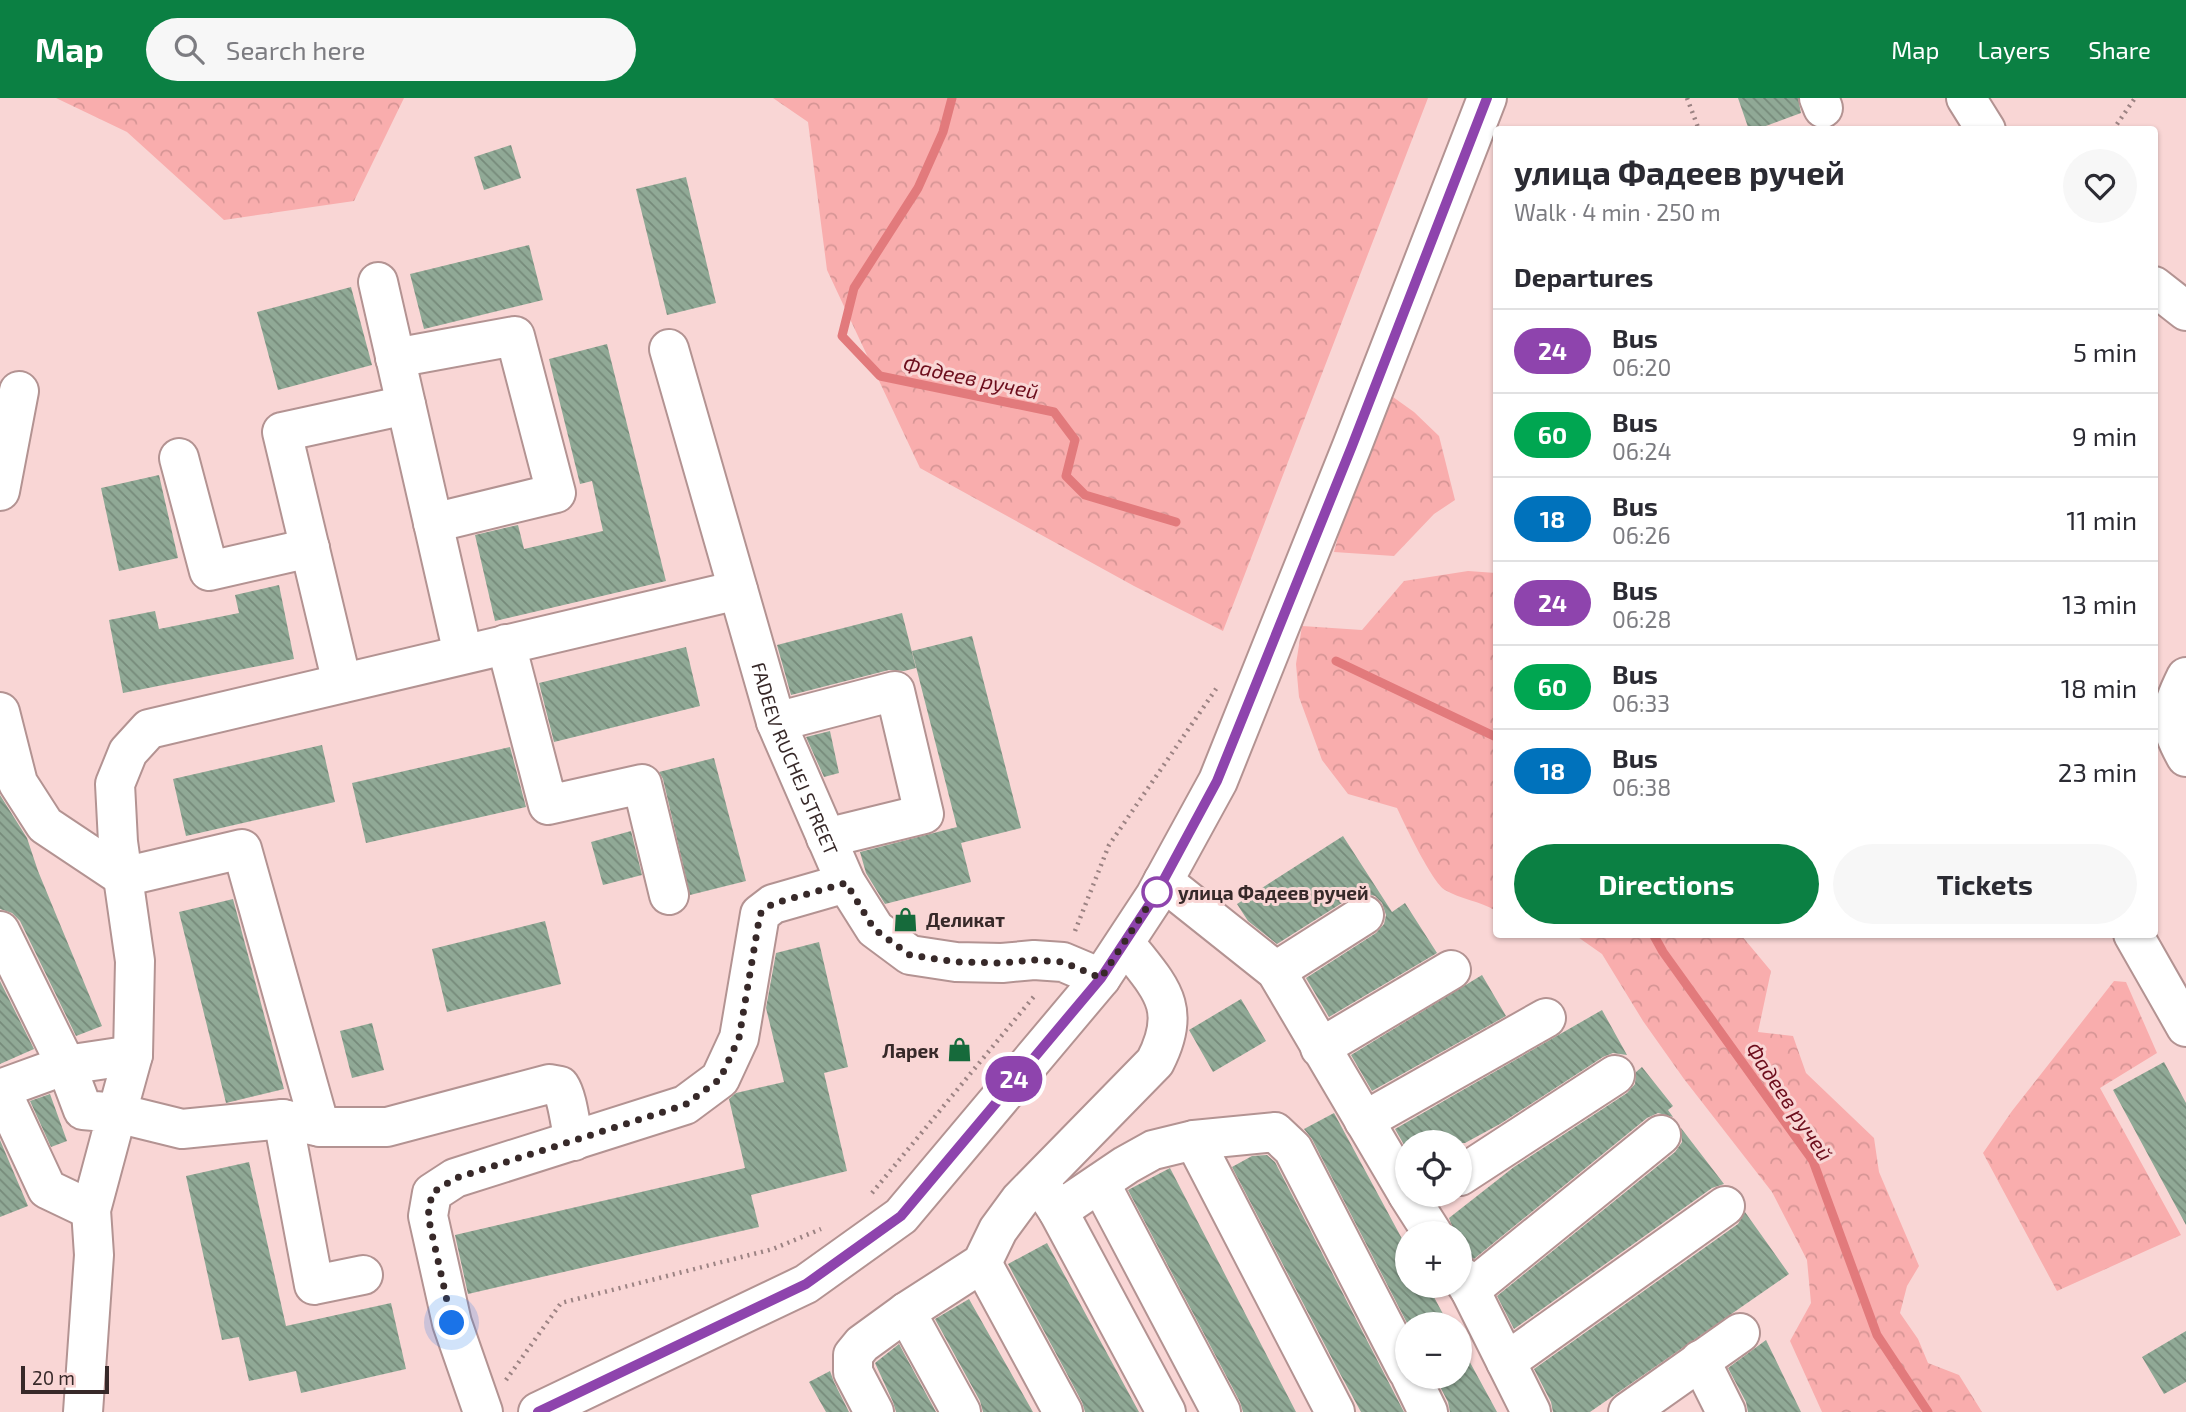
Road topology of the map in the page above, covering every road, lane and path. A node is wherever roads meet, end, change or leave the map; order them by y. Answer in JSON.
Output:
{"nodes":[{"id":1,"x":1487,"y":98,"type":"edge"},
{"id":2,"x":1687,"y":98,"type":"edge"},
{"id":3,"x":1966,"y":98,"type":"edge"},
{"id":4,"x":2135,"y":98,"type":"edge"},
{"id":5,"x":1698,"y":126,"type":"edge"},
{"id":6,"x":1984,"y":126,"type":"edge"},
{"id":7,"x":2116,"y":126,"type":"edge"},
{"id":8,"x":378,"y":282,"type":"dead end"},
{"id":9,"x":2158,"y":289,"type":"edge"},
{"id":10,"x":2186,"y":311,"type":"edge"},
{"id":11,"x":669,"y":349,"type":"dead end"},
{"id":12,"x":396,"y":358,"type":"junction"},
{"id":13,"x":19,"y":391,"type":"dead end"},
{"id":14,"x":406,"y":405,"type":"junction"},
{"id":15,"x":179,"y":458,"type":"dead end"},
{"id":16,"x":0,"y":491,"type":"edge"},
{"id":17,"x":433,"y":523,"type":"junction"},
{"id":18,"x":310,"y":548,"type":"junction"},
{"id":19,"x":738,"y":590,"type":"junction"},
{"id":20,"x":506,"y":644,"type":"junction"},
{"id":21,"x":463,"y":654,"type":"junction"},
{"id":22,"x":2186,"y":677,"type":"edge"},
{"id":23,"x":1222,"y":680,"type":"dead end"},
{"id":24,"x":2158,"y":682,"type":"edge"},
{"id":25,"x":342,"y":683,"type":"junction"},
{"id":26,"x":0,"y":712,"type":"edge"},
{"id":27,"x":776,"y":722,"type":"junction"},
{"id":28,"x":2186,"y":757,"type":"edge"},
{"id":29,"x":826,"y":838,"type":"junction"},
{"id":30,"x":122,"y":877,"type":"junction"},
{"id":31,"x":1163,"y":881,"type":"junction"},
{"id":32,"x":846,"y":883,"type":"junction"},
{"id":33,"x":669,"y":895,"type":"dead end"},
{"id":34,"x":1364,"y":915,"type":"dead end"},
{"id":35,"x":0,"y":931,"type":"edge"},
{"id":36,"x":2135,"y":938,"type":"edge"},
{"id":37,"x":1125,"y":943,"type":"junction"},
{"id":38,"x":1063,"y":962,"type":"junction"},
{"id":39,"x":1451,"y":970,"type":"dead end"},
{"id":40,"x":1276,"y":971,"type":"junction"},
{"id":41,"x":1101,"y":978,"type":"junction"},
{"id":42,"x":1546,"y":1018,"type":"dead end"},
{"id":43,"x":2186,"y":1027,"type":"edge"},
{"id":44,"x":1320,"y":1048,"type":"junction"},
{"id":45,"x":133,"y":1055,"type":"junction"},
{"id":46,"x":66,"y":1065,"type":"junction"},
{"id":47,"x":1615,"y":1075,"type":"dead end"},
{"id":48,"x":0,"y":1089,"type":"edge"},
{"id":49,"x":117,"y":1113,"type":"junction"},
{"id":50,"x":283,"y":1119,"type":"junction"},
{"id":51,"x":1364,"y":1121,"type":"junction"},
{"id":52,"x":320,"y":1127,"type":"junction"},
{"id":53,"x":1661,"y":1135,"type":"dead end"},
{"id":54,"x":1194,"y":1140,"type":"junction"},
{"id":55,"x":574,"y":1141,"type":"junction"},
{"id":56,"x":1472,"y":1168,"type":"edge"},
{"id":57,"x":1395,"y":1169,"type":"edge"},
{"id":58,"x":1100,"y":1183,"type":"junction"},
{"id":59,"x":871,"y":1195,"type":"dead end"},
{"id":60,"x":1048,"y":1196,"type":"junction"},
{"id":61,"x":1725,"y":1206,"type":"dead end"},
{"id":62,"x":91,"y":1210,"type":"junction"},
{"id":63,"x":831,"y":1225,"type":"dead end"},
{"id":64,"x":982,"y":1263,"type":"junction"},
{"id":65,"x":363,"y":1275,"type":"dead end"},
{"id":66,"x":1472,"y":1278,"type":"edge"},
{"id":67,"x":1472,"y":1296,"type":"edge"},
{"id":68,"x":905,"y":1312,"type":"junction"},
{"id":69,"x":1740,"y":1333,"type":"dead end"},
{"id":70,"x":1395,"y":1347,"type":"edge"},
{"id":71,"x":1700,"y":1360,"type":"junction"},
{"id":72,"x":1506,"y":1362,"type":"junction"},
{"id":73,"x":1416,"y":1389,"type":"edge"},
{"id":74,"x":83,"y":1412,"type":"edge"},
{"id":75,"x":482,"y":1412,"type":"edge"},
{"id":76,"x":538,"y":1412,"type":"edge"},
{"id":77,"x":874,"y":1412,"type":"edge"},
{"id":78,"x":961,"y":1412,"type":"edge"},
{"id":79,"x":1063,"y":1412,"type":"edge"},
{"id":80,"x":1166,"y":1412,"type":"edge"},
{"id":81,"x":1221,"y":1412,"type":"edge"},
{"id":82,"x":1335,"y":1412,"type":"edge"},
{"id":83,"x":1428,"y":1412,"type":"edge"},
{"id":84,"x":1531,"y":1412,"type":"edge"},
{"id":85,"x":1628,"y":1412,"type":"edge"},
{"id":86,"x":1726,"y":1412,"type":"edge"}],
"edges":[{"from":1,"to":31,"type":"street"},
{"from":2,"to":5,"type":"path"},
{"from":3,"to":6,"type":"street"},
{"from":4,"to":7,"type":"path"},
{"from":8,"to":12,"type":"street"},
{"from":9,"to":10,"type":"street"},
{"from":11,"to":19,"type":"street","name":"FADEEV RUCHEJ STREET"},
{"from":12,"to":14,"type":"street"},
{"from":12,"to":17,"type":"street"},
{"from":13,"to":16,"type":"street"},
{"from":14,"to":17,"type":"street"},
{"from":14,"to":18,"type":"street"},
{"from":15,"to":18,"type":"street"},
{"from":17,"to":21,"type":"street"},
{"from":18,"to":25,"type":"street"},
{"from":19,"to":20,"type":"street"},
{"from":19,"to":27,"type":"street","name":"FADEEV RUCHEJ STREET"},
{"from":20,"to":21,"type":"street"},
{"from":20,"to":33,"type":"street"},
{"from":21,"to":25,"type":"street"},
{"from":22,"to":24,"type":"street"},
{"from":22,"to":28,"type":"street"},
{"from":23,"to":38,"type":"path"},
{"from":25,"to":30,"type":"street"},
{"from":26,"to":30,"type":"street"},
{"from":27,"to":29,"type":"street","name":"FADEEV RUCHEJ STREET"},
{"from":27,"to":29,"type":"street"},
{"from":29,"to":32,"type":"street","name":"FADEEV RUCHEJ STREET"},
{"from":30,"to":45,"type":"street"},
{"from":30,"to":52,"type":"street"},
{"from":31,"to":37,"type":"street"},
{"from":31,"to":40,"type":"street"},
{"from":32,"to":38,"type":"street","name":"FADEEV RUCHEJ STREET"},
{"from":32,"to":55,"type":"street"},
{"from":34,"to":40,"type":"street"},
{"from":35,"to":46,"type":"street"},
{"from":36,"to":43,"type":"street"},
{"from":37,"to":41,"type":"street"},
{"from":37,"to":60,"type":"street"},
{"from":38,"to":41,"type":"street","name":"FADEEV RUCHEJ STREET"},
{"from":38,"to":59,"type":"path"},
{"from":39,"to":44,"type":"street"},
{"from":40,"to":44,"type":"street"},
{"from":41,"to":76,"type":"street"},
{"from":42,"to":51,"type":"street"},
{"from":44,"to":51,"type":"street"},
{"from":45,"to":46,"type":"street"},
{"from":45,"to":49,"type":"street"},
{"from":46,"to":48,"type":"street"},
{"from":46,"to":49,"type":"street"},
{"from":47,"to":56,"type":"street"},
{"from":48,"to":62,"type":"street"},
{"from":49,"to":50,"type":"street"},
{"from":49,"to":62,"type":"street"},
{"from":50,"to":52,"type":"street"},
{"from":50,"to":65,"type":"street"},
{"from":51,"to":57,"type":"street"},
{"from":52,"to":55,"type":"street"},
{"from":53,"to":66,"type":"street"},
{"from":54,"to":58,"type":"street"},
{"from":54,"to":70,"type":"street"},
{"from":54,"to":82,"type":"street"},
{"from":55,"to":75,"type":"street"},
{"from":58,"to":60,"type":"street"},
{"from":58,"to":81,"type":"street"},
{"from":60,"to":64,"type":"street"},
{"from":60,"to":80,"type":"street"},
{"from":61,"to":72,"type":"street"},
{"from":62,"to":74,"type":"street"},
{"from":63,"to":75,"type":"path"},
{"from":64,"to":68,"type":"street"},
{"from":64,"to":79,"type":"street"},
{"from":67,"to":72,"type":"street"},
{"from":68,"to":77,"type":"street"},
{"from":68,"to":78,"type":"street"},
{"from":69,"to":71,"type":"street"},
{"from":71,"to":85,"type":"street"},
{"from":71,"to":86,"type":"street"},
{"from":72,"to":84,"type":"street"},
{"from":73,"to":83,"type":"street"}]}
